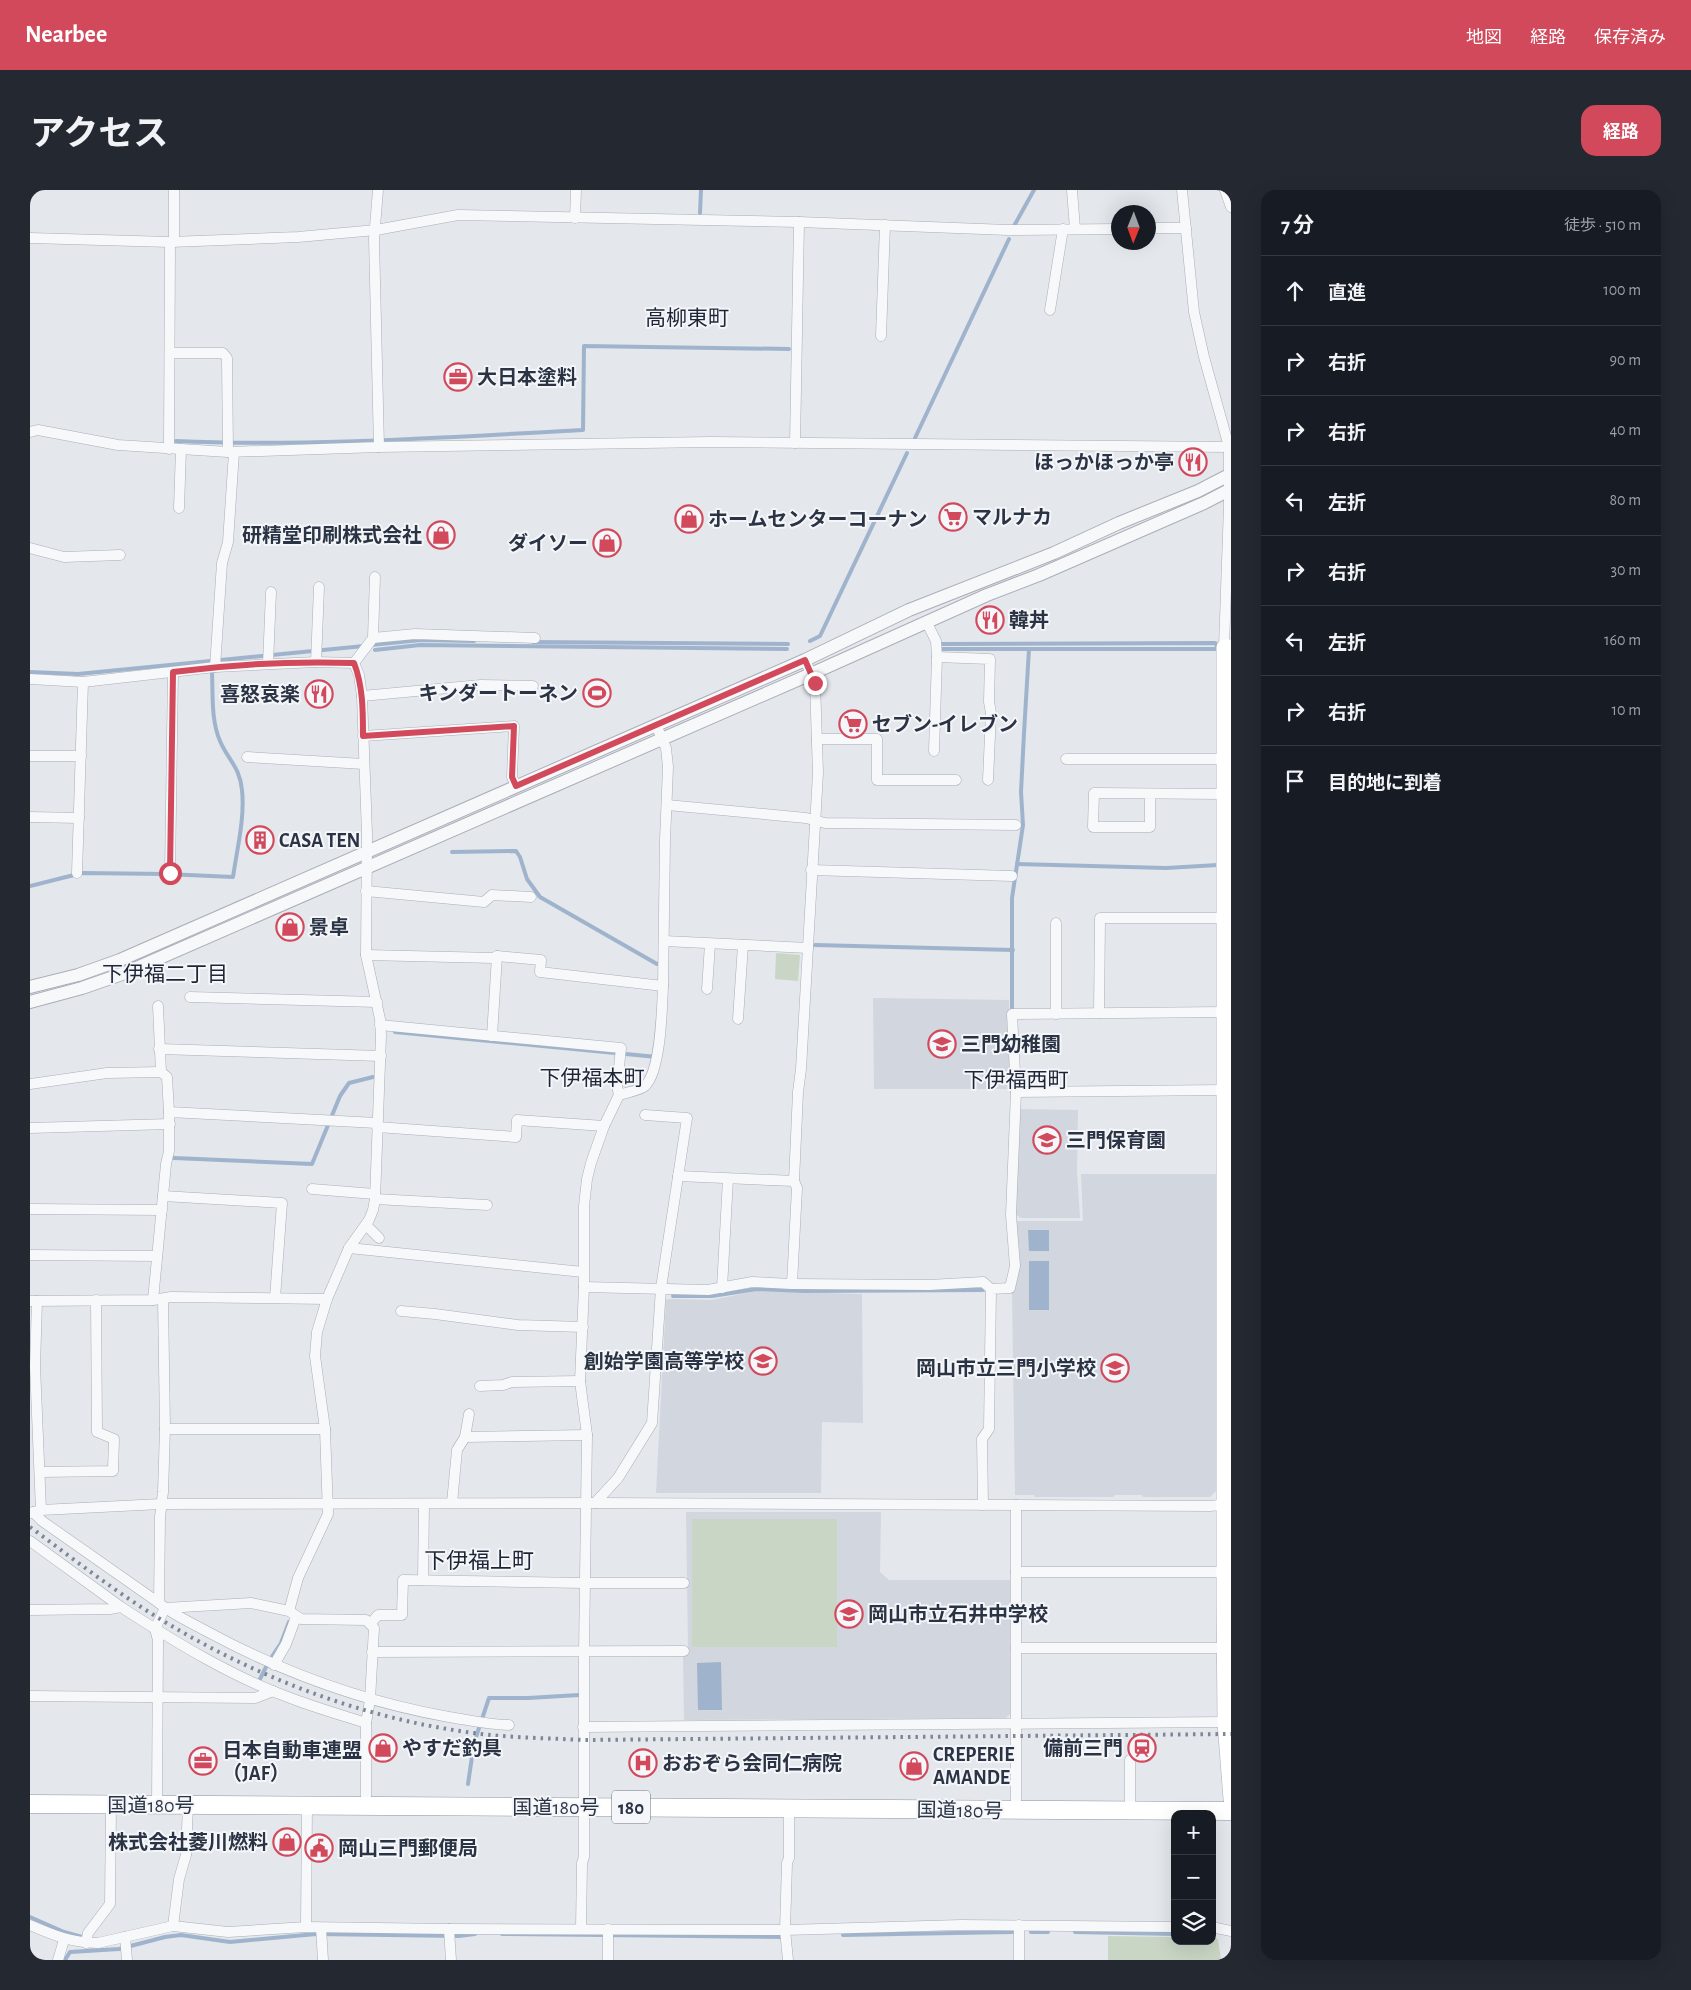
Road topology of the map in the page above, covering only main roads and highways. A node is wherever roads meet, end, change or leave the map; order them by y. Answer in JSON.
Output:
{"nodes":[{"id":1,"x":1227,"y":647,"type":"edge"},
{"id":2,"x":1228,"y":699,"type":"edge"},
{"id":3,"x":1226,"y":768,"type":"edge"},
{"id":4,"x":1228,"y":1072,"type":"edge"},
{"id":5,"x":1228,"y":1292,"type":"edge"},
{"id":6,"x":1228,"y":1322,"type":"edge"},
{"id":7,"x":1228,"y":1362,"type":"edge"},
{"id":8,"x":1227,"y":1504,"type":"edge"},
{"id":9,"x":1226,"y":1653,"type":"edge"},
{"id":10,"x":1231,"y":1799,"type":"edge"},
{"id":11,"x":30,"y":1804,"type":"edge"},
{"id":12,"x":1231,"y":1811,"type":"edge"}],
"edges":[{"from":1,"to":2,"type":"main road"},
{"from":2,"to":3,"type":"main road"},
{"from":3,"to":4,"type":"main road"},
{"from":4,"to":5,"type":"main road"},
{"from":5,"to":6,"type":"main road"},
{"from":6,"to":7,"type":"main road"},
{"from":7,"to":8,"type":"main road"},
{"from":8,"to":9,"type":"main road"},
{"from":9,"to":10,"type":"main road"},
{"from":11,"to":12,"type":"highway","name":"国道180号","number":"180"}]}
